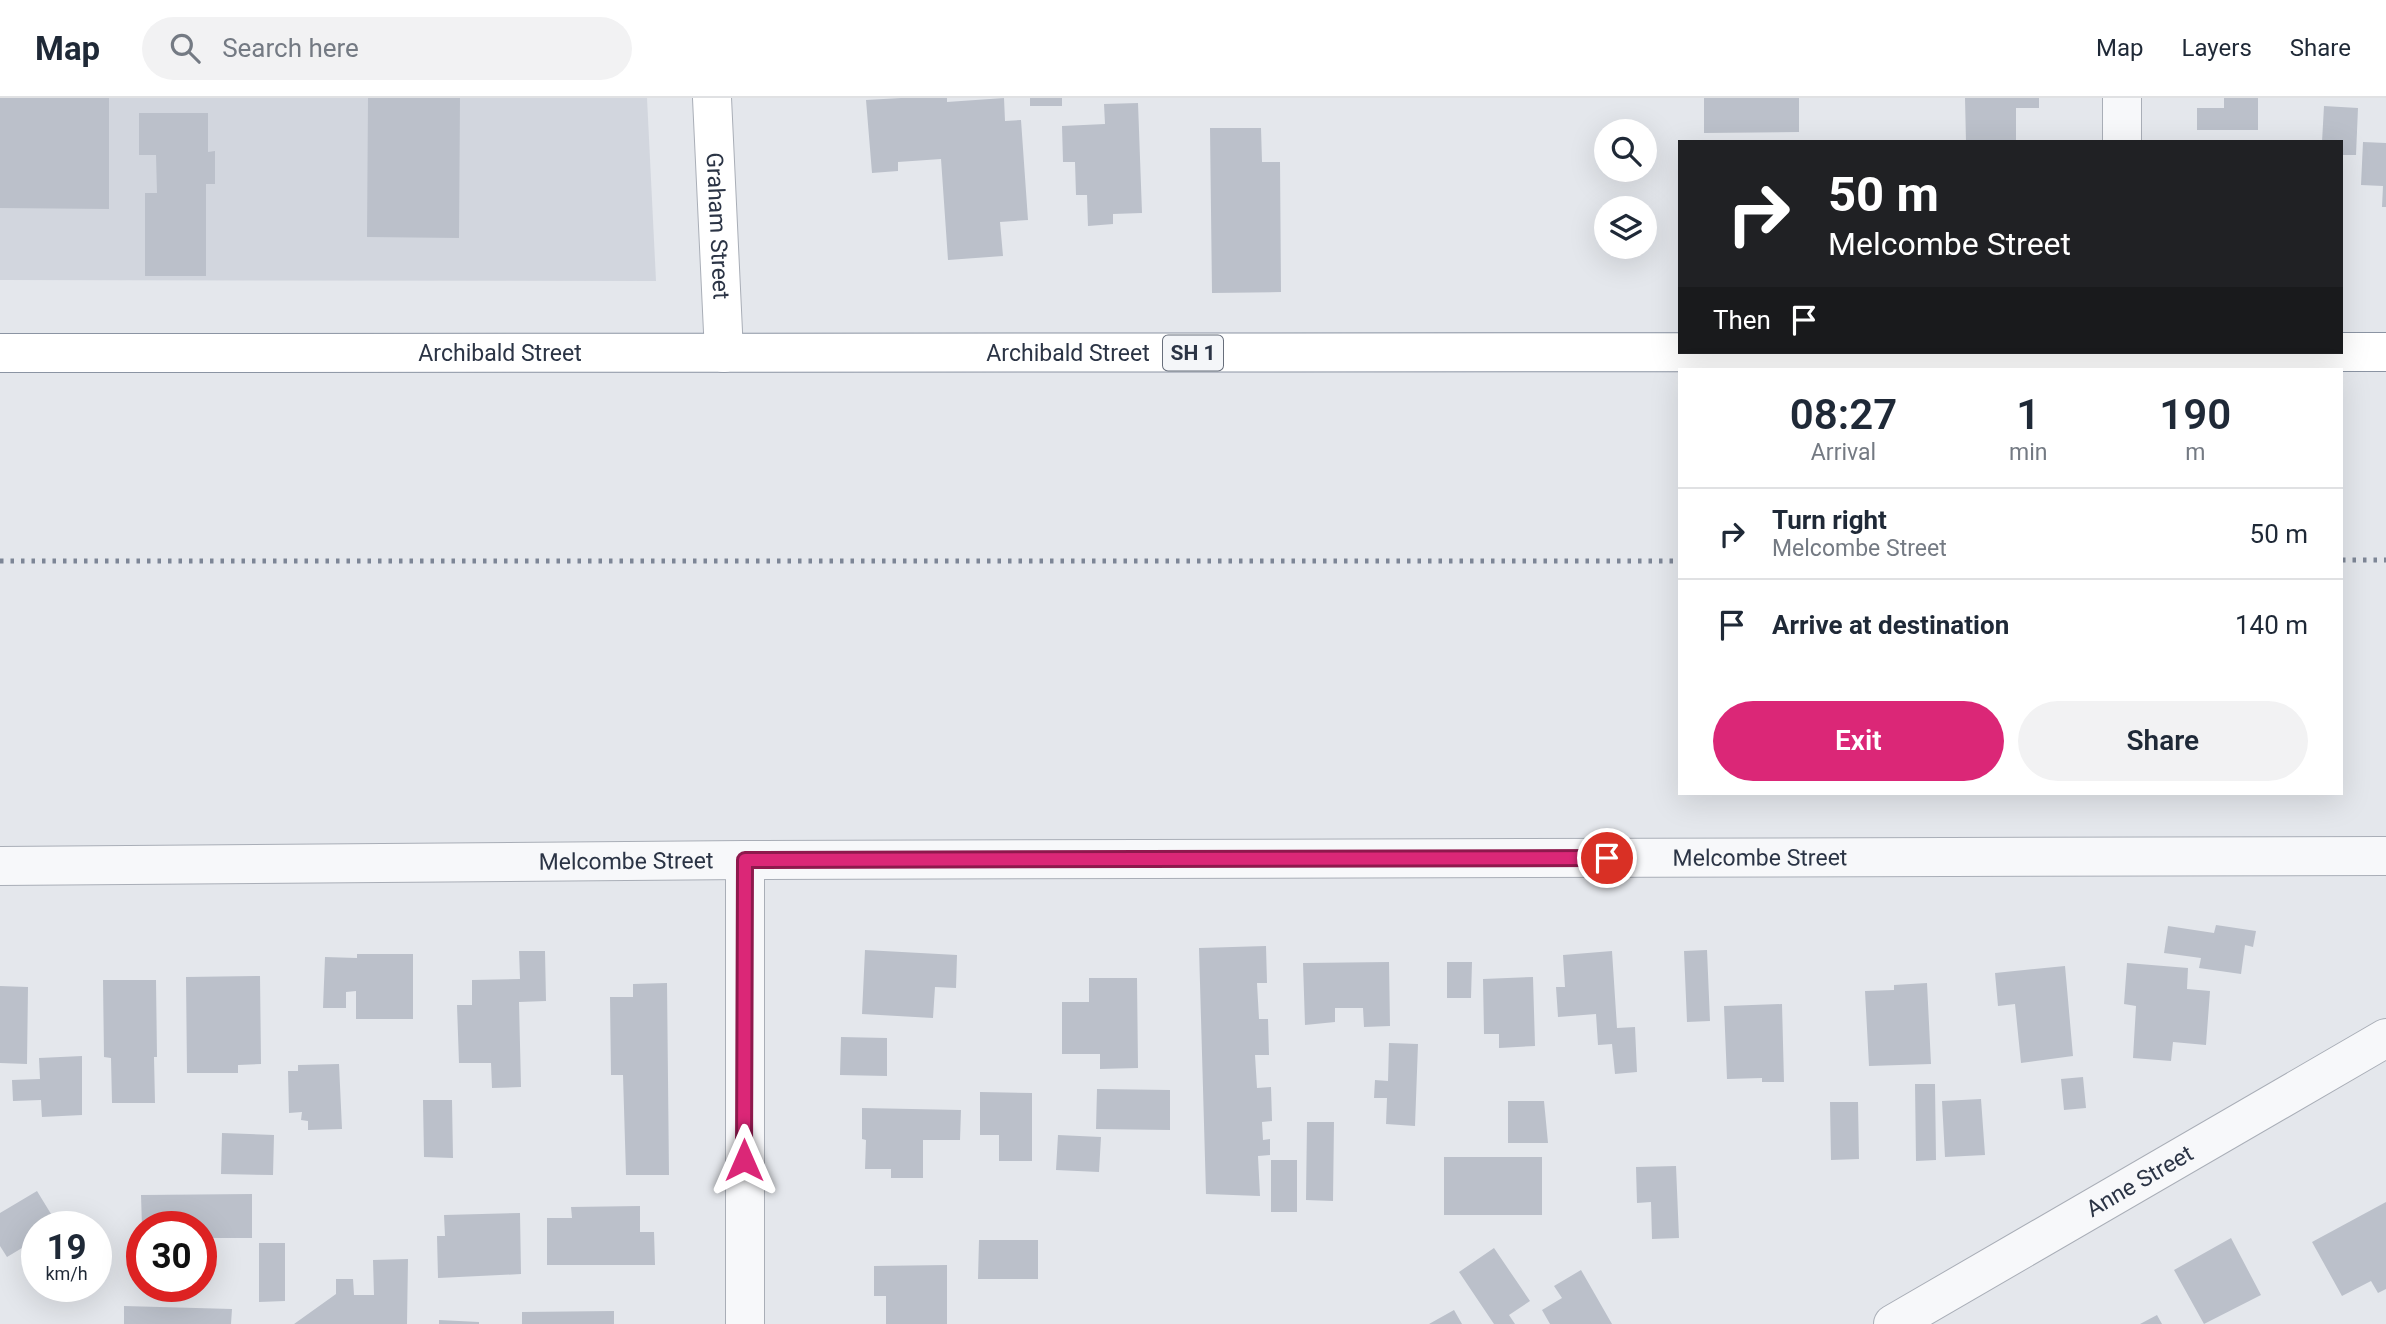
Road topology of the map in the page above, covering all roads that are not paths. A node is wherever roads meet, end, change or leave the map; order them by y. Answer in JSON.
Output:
{"nodes":[{"id":1,"x":712,"y":98,"type":"edge"},
{"id":2,"x":2122,"y":98,"type":"edge"},
{"id":3,"x":2122,"y":140,"type":"edge"},
{"id":4,"x":1678,"y":352,"type":"edge"},
{"id":5,"x":2343,"y":352,"type":"edge"},
{"id":6,"x":2386,"y":352,"type":"edge"},
{"id":7,"x":0,"y":353,"type":"edge"},
{"id":8,"x":724,"y":353,"type":"junction"},
{"id":9,"x":2386,"y":856,"type":"edge"},
{"id":10,"x":745,"y":860,"type":"junction"},
{"id":11,"x":0,"y":866,"type":"edge"},
{"id":12,"x":2386,"y":1038,"type":"edge"},
{"id":13,"x":745,"y":1324,"type":"edge"},
{"id":14,"x":1893,"y":1324,"type":"edge"}],
"edges":[{"from":1,"to":8,"type":"main road","name":"Graham Street"},
{"from":2,"to":3,"type":"street"},
{"from":4,"to":8,"type":"main road","name":"Archibald Street","number":"SH 1"},
{"from":5,"to":6,"type":"main road","name":"Archibald Street","number":"SH 1"},
{"from":7,"to":8,"type":"main road","name":"Archibald Street","number":"SH 1"},
{"from":9,"to":10,"type":"street","name":"Melcombe Street"},
{"from":10,"to":11,"type":"street","name":"Melcombe Street"},
{"from":10,"to":13,"type":"street"},
{"from":12,"to":14,"type":"street","name":"Anne Street"}]}
